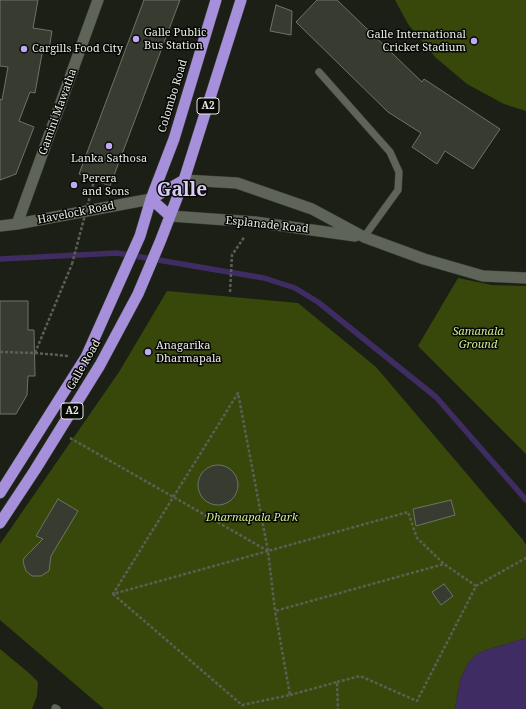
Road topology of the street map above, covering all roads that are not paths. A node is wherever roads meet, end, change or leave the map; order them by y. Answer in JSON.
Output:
{"nodes":[{"id":1,"x":98,"y":0,"type":"edge"},
{"id":2,"x":216,"y":0,"type":"edge"},
{"id":3,"x":241,"y":0,"type":"edge"},
{"id":4,"x":319,"y":72,"type":"dead end"},
{"id":5,"x":184,"y":180,"type":"junction"},
{"id":6,"x":151,"y":199,"type":"junction"},
{"id":7,"x":171,"y":214,"type":"junction"},
{"id":8,"x":17,"y":224,"type":"junction"},
{"id":9,"x":0,"y":226,"type":"edge"},
{"id":10,"x":364,"y":237,"type":"junction"},
{"id":11,"x":526,"y":278,"type":"edge"},
{"id":12,"x":0,"y":493,"type":"edge"},
{"id":13,"x":0,"y":523,"type":"edge"}],
"edges":[{"from":1,"to":8,"type":"street","name":"Gamini Mawatha"},
{"from":2,"to":6,"type":"highway","name":"Colombo Road","number":"A2"},
{"from":3,"to":5,"type":"highway","number":"A2"},
{"from":4,"to":10,"type":"lane"},
{"from":5,"to":6,"type":"highway"},
{"from":5,"to":7,"type":"highway","number":"A2"},
{"from":5,"to":10,"type":"street","name":"Esplanade Road"},
{"from":6,"to":7,"type":"highway"},
{"from":6,"to":8,"type":"street","name":"Havelock Road"},
{"from":6,"to":12,"type":"highway","name":"Galle Road","number":"A2"},
{"from":7,"to":10,"type":"street","name":"Esplanade Road"},
{"from":7,"to":13,"type":"highway","name":"Galle Road","number":"A2"},
{"from":8,"to":9,"type":"street","name":"Havelock Road"},
{"from":10,"to":11,"type":"street","name":"Esplanade Road"}]}
